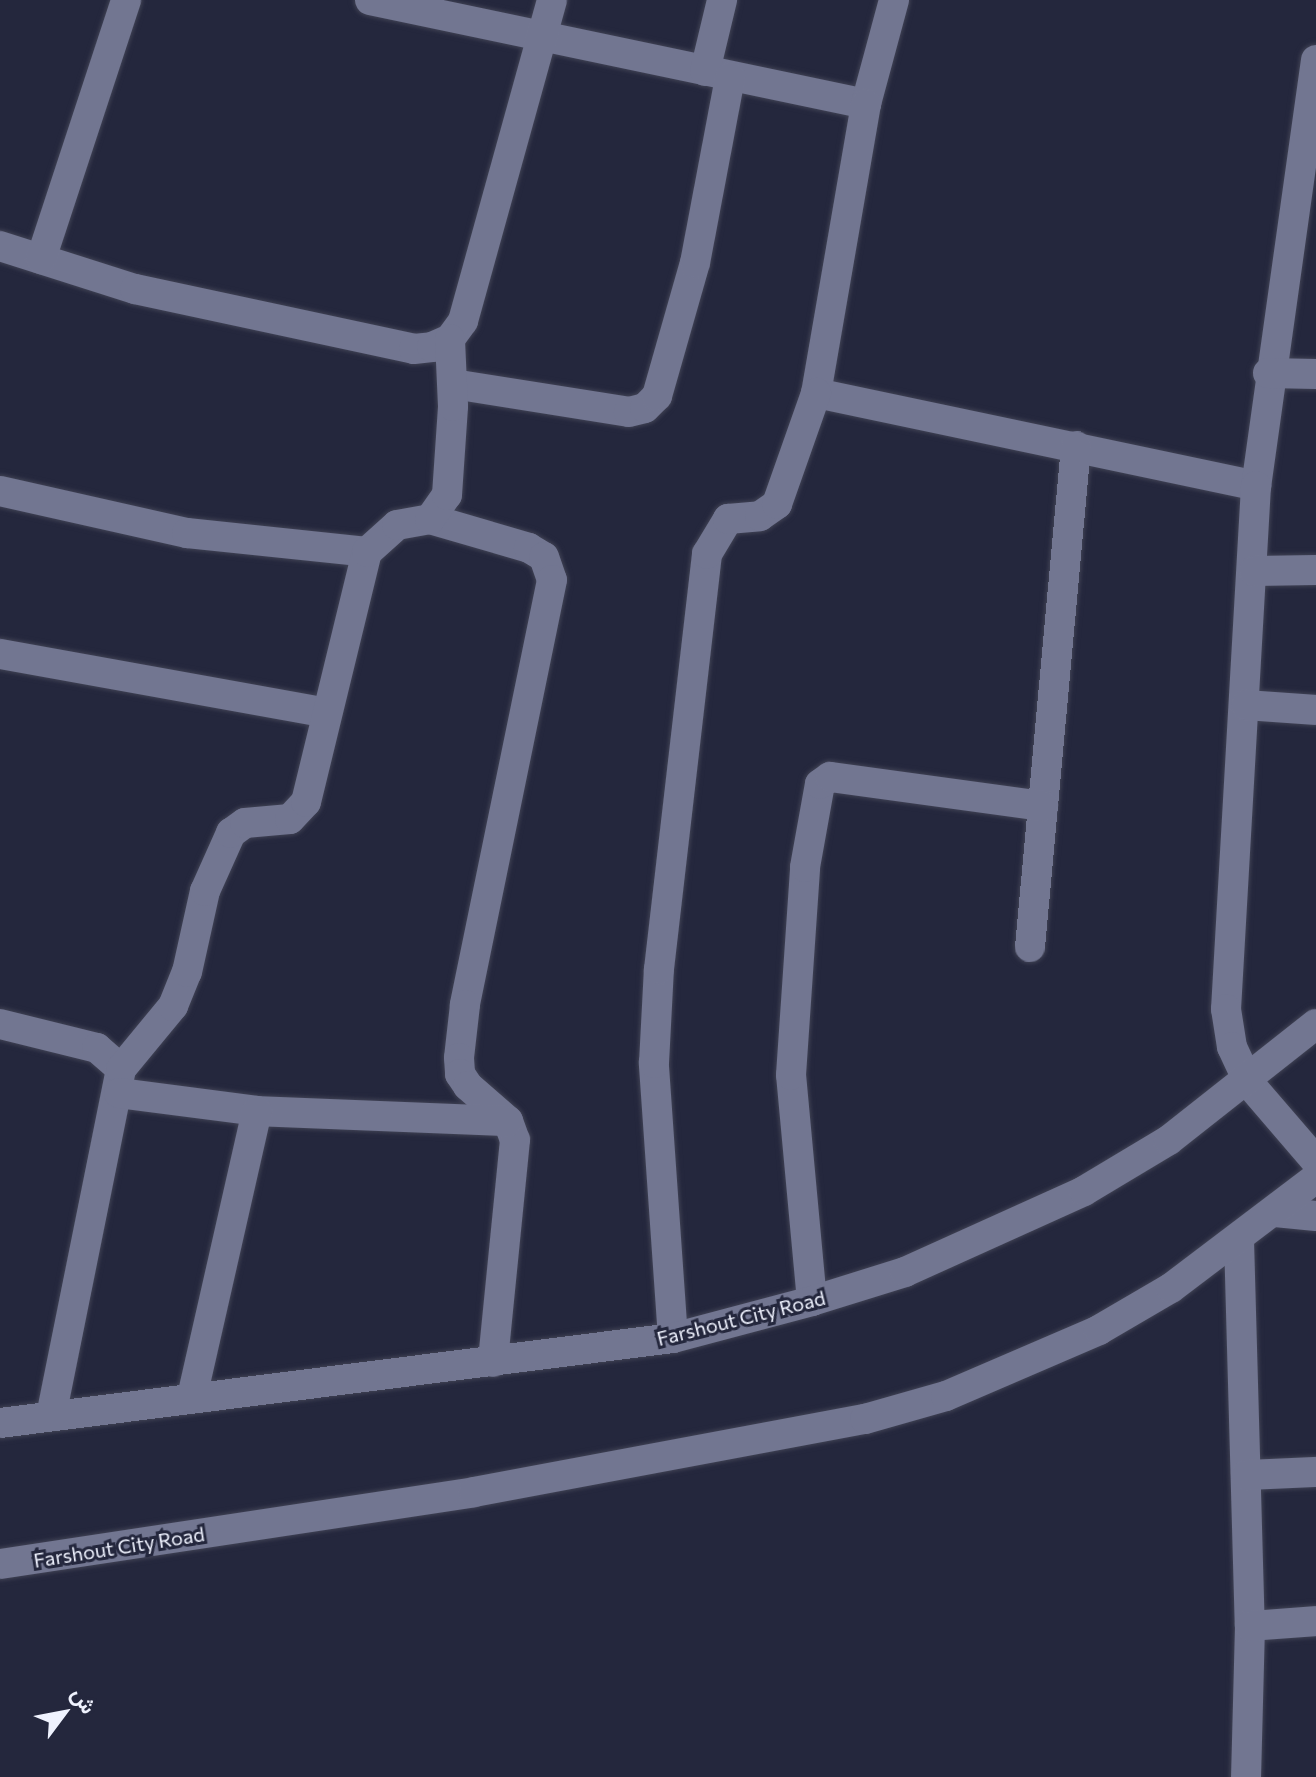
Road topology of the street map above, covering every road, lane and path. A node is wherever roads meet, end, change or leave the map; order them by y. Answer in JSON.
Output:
{"nodes":[{"id":1,"x":126,"y":0,"type":"edge"},
{"id":2,"x":370,"y":0,"type":"edge"},
{"id":3,"x":552,"y":0,"type":"edge"},
{"id":4,"x":722,"y":0,"type":"edge"},
{"id":5,"x":894,"y":0,"type":"edge"},
{"id":6,"x":541,"y":34,"type":"junction"},
{"id":7,"x":1316,"y":60,"type":"edge"},
{"id":8,"x":718,"y":74,"type":"junction"},
{"id":9,"x":866,"y":104,"type":"junction"},
{"id":10,"x":0,"y":246,"type":"edge"},
{"id":11,"x":41,"y":259,"type":"junction"},
{"id":12,"x":450,"y":339,"type":"junction"},
{"id":13,"x":1268,"y":373,"type":"junction"},
{"id":14,"x":1316,"y":374,"type":"edge"},
{"id":15,"x":453,"y":384,"type":"junction"},
{"id":16,"x":816,"y":393,"type":"junction"},
{"id":17,"x":1076,"y":446,"type":"junction"},
{"id":18,"x":1256,"y":486,"type":"junction"},
{"id":19,"x":0,"y":491,"type":"edge"},
{"id":20,"x":430,"y":519,"type":"junction"},
{"id":21,"x":367,"y":552,"type":"junction"},
{"id":22,"x":1316,"y":570,"type":"edge"},
{"id":23,"x":1254,"y":571,"type":"junction"},
{"id":24,"x":0,"y":654,"type":"edge"},
{"id":25,"x":1246,"y":705,"type":"junction"},
{"id":26,"x":1316,"y":710,"type":"edge"},
{"id":27,"x":327,"y":713,"type":"junction"},
{"id":28,"x":1043,"y":806,"type":"junction"},
{"id":29,"x":1030,"y":947,"type":"dead end"},
{"id":30,"x":0,"y":1024,"type":"edge"},
{"id":31,"x":1316,"y":1024,"type":"edge"},
{"id":32,"x":120,"y":1081,"type":"junction"},
{"id":33,"x":1248,"y":1082,"type":"junction"},
{"id":34,"x":257,"y":1111,"type":"junction"},
{"id":35,"x":508,"y":1121,"type":"junction"},
{"id":36,"x":1316,"y":1161,"type":"edge"},
{"id":37,"x":1316,"y":1178,"type":"edge"},
{"id":38,"x":1275,"y":1212,"type":"junction"},
{"id":39,"x":1316,"y":1216,"type":"edge"},
{"id":40,"x":1239,"y":1240,"type":"junction"},
{"id":41,"x":812,"y":1301,"type":"junction"},
{"id":42,"x":673,"y":1338,"type":"junction"},
{"id":43,"x":493,"y":1362,"type":"junction"},
{"id":44,"x":192,"y":1397,"type":"junction"},
{"id":45,"x":51,"y":1415,"type":"junction"},
{"id":46,"x":0,"y":1423,"type":"edge"},
{"id":47,"x":1316,"y":1472,"type":"edge"},
{"id":48,"x":1246,"y":1475,"type":"junction"},
{"id":49,"x":0,"y":1564,"type":"edge"},
{"id":50,"x":1316,"y":1621,"type":"edge"},
{"id":51,"x":1250,"y":1626,"type":"junction"},
{"id":52,"x":1246,"y":1777,"type":"edge"}],
"edges":[{"from":1,"to":11,"type":"street"},
{"from":2,"to":6,"type":"street"},
{"from":3,"to":6,"type":"street"},
{"from":4,"to":8,"type":"street"},
{"from":5,"to":9,"type":"street"},
{"from":6,"to":8,"type":"street"},
{"from":6,"to":12,"type":"street"},
{"from":7,"to":13,"type":"street"},
{"from":8,"to":9,"type":"street"},
{"from":8,"to":15,"type":"street"},
{"from":9,"to":16,"type":"street"},
{"from":10,"to":11,"type":"street"},
{"from":11,"to":12,"type":"street"},
{"from":12,"to":15,"type":"street"},
{"from":13,"to":14,"type":"street"},
{"from":13,"to":18,"type":"street"},
{"from":15,"to":20,"type":"street"},
{"from":16,"to":17,"type":"street"},
{"from":16,"to":42,"type":"street"},
{"from":17,"to":18,"type":"street"},
{"from":17,"to":28,"type":"street"},
{"from":18,"to":23,"type":"street"},
{"from":19,"to":21,"type":"street"},
{"from":20,"to":21,"type":"street"},
{"from":20,"to":35,"type":"street"},
{"from":21,"to":27,"type":"street"},
{"from":22,"to":23,"type":"street"},
{"from":23,"to":25,"type":"street"},
{"from":24,"to":27,"type":"street"},
{"from":25,"to":26,"type":"street"},
{"from":25,"to":33,"type":"street"},
{"from":27,"to":32,"type":"street"},
{"from":28,"to":29,"type":"street"},
{"from":28,"to":41,"type":"street"},
{"from":30,"to":32,"type":"street"},
{"from":31,"to":33,"type":"street","name":"Farshout City Road"},
{"from":32,"to":34,"type":"street"},
{"from":32,"to":45,"type":"street"},
{"from":33,"to":36,"type":"street"},
{"from":33,"to":41,"type":"street","name":"Farshout City Road"},
{"from":34,"to":35,"type":"street"},
{"from":34,"to":44,"type":"street"},
{"from":35,"to":43,"type":"street"},
{"from":37,"to":38,"type":"street","name":"Farshout City Road"},
{"from":38,"to":39,"type":"street"},
{"from":38,"to":40,"type":"street","name":"Farshout City Road"},
{"from":40,"to":48,"type":"street"},
{"from":40,"to":49,"type":"street","name":"Farshout City Road"},
{"from":41,"to":42,"type":"street","name":"Farshout City Road"},
{"from":42,"to":43,"type":"street","name":"Farshout City Road"},
{"from":43,"to":44,"type":"street","name":"Farshout City Road"},
{"from":44,"to":45,"type":"street","name":"Farshout City Road"},
{"from":45,"to":46,"type":"street","name":"Farshout City Road"},
{"from":47,"to":48,"type":"street"},
{"from":48,"to":51,"type":"street"},
{"from":50,"to":51,"type":"street"},
{"from":51,"to":52,"type":"street"}]}
